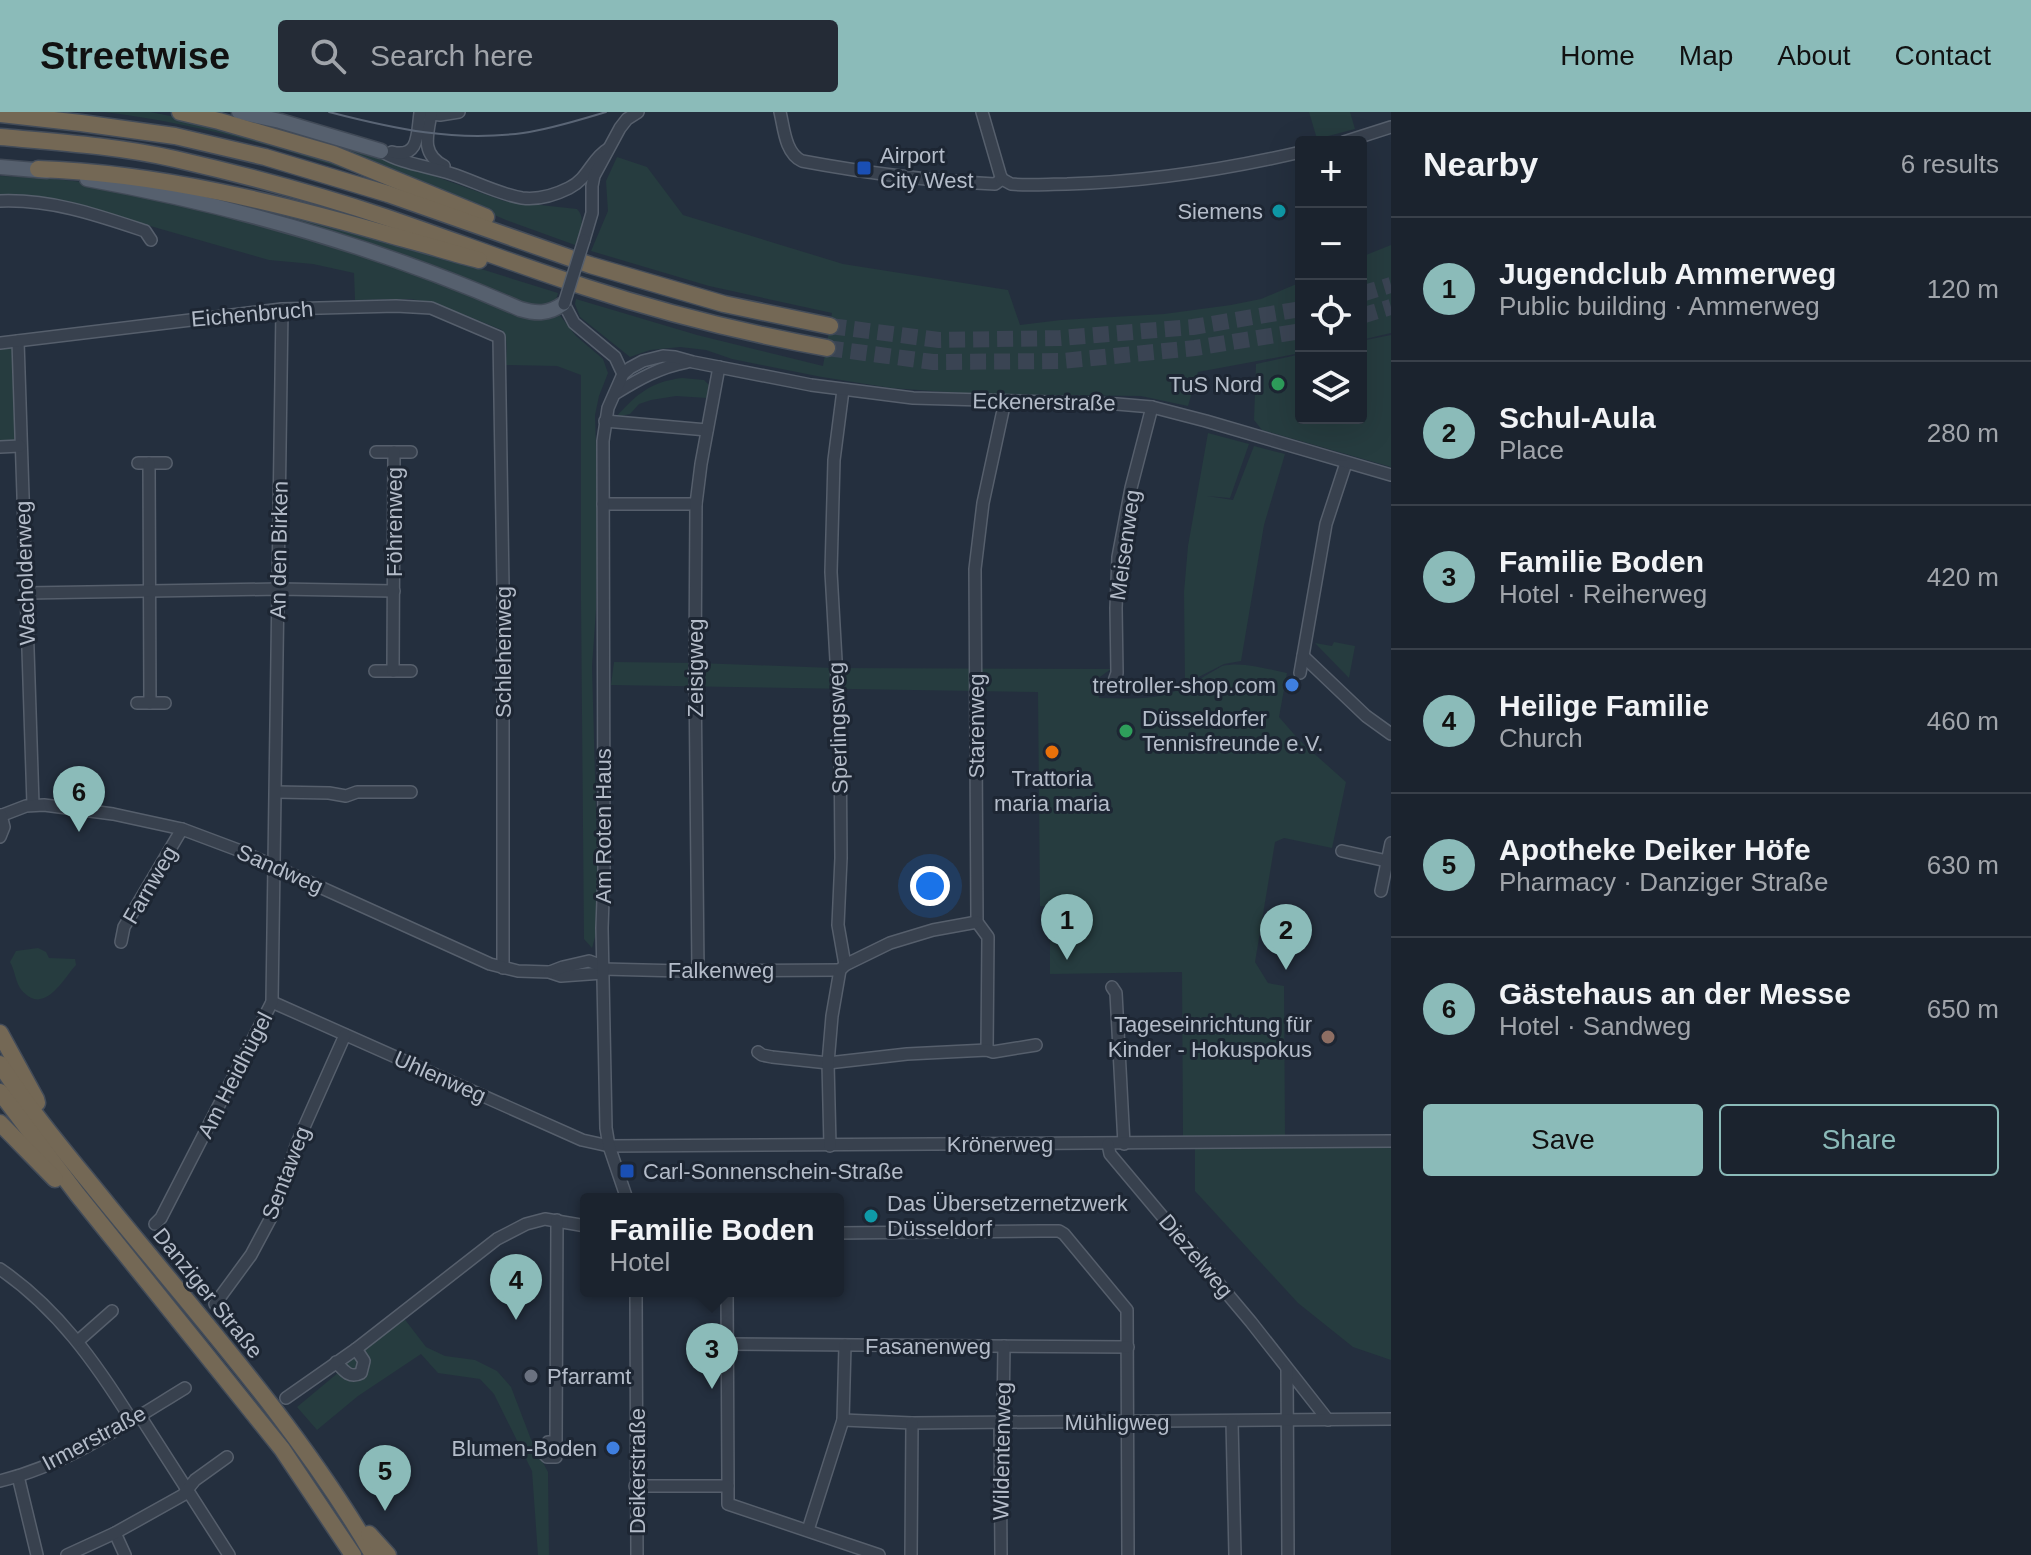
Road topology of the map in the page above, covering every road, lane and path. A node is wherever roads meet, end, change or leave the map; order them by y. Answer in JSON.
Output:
{"nodes":[{"id":1,"x":180,"y":112,"type":"edge"},
{"id":2,"x":239,"y":112,"type":"edge"},
{"id":3,"x":459,"y":112,"type":"edge"},
{"id":4,"x":638,"y":112,"type":"edge"},
{"id":5,"x":780,"y":112,"type":"edge"},
{"id":6,"x":982,"y":112,"type":"edge"},
{"id":7,"x":423,"y":113,"type":"edge"},
{"id":8,"x":0,"y":114,"type":"edge"},
{"id":9,"x":1391,"y":127,"type":"edge"},
{"id":10,"x":1363,"y":136,"type":"edge"},
{"id":11,"x":0,"y":137,"type":"edge"},
{"id":12,"x":608,"y":149,"type":"junction"},
{"id":13,"x":381,"y":151,"type":"junction"},
{"id":14,"x":1295,"y":153,"type":"edge"},
{"id":15,"x":0,"y":167,"type":"edge"},
{"id":16,"x":38,"y":169,"type":"junction"},
{"id":17,"x":456,"y":175,"type":"junction"},
{"id":18,"x":1002,"y":179,"type":"junction"},
{"id":19,"x":580,"y":182,"type":"junction"},
{"id":20,"x":592,"y":191,"type":"junction"},
{"id":21,"x":0,"y":201,"type":"edge"},
{"id":22,"x":151,"y":240,"type":"dead end"},
{"id":23,"x":524,"y":266,"type":"junction"},
{"id":24,"x":615,"y":272,"type":"junction"},
{"id":25,"x":563,"y":304,"type":"junction"},
{"id":26,"x":282,"y":309,"type":"junction"},
{"id":27,"x":830,"y":326,"type":"tunnel mouth"},
{"id":28,"x":499,"y":337,"type":"joint"},
{"id":29,"x":18,"y":341,"type":"junction"},
{"id":30,"x":0,"y":343,"type":"edge"},
{"id":31,"x":827,"y":348,"type":"tunnel mouth"},
{"id":32,"x":690,"y":362,"type":"junction"},
{"id":33,"x":719,"y":367,"type":"junction"},
{"id":34,"x":623,"y":374,"type":"junction"},
{"id":35,"x":843,"y":390,"type":"junction"},
{"id":36,"x":615,"y":393,"type":"junction"},
{"id":37,"x":1005,"y":401,"type":"junction"},
{"id":38,"x":1152,"y":407,"type":"junction"},
{"id":39,"x":605,"y":421,"type":"junction"},
{"id":40,"x":707,"y":430,"type":"junction"},
{"id":41,"x":20,"y":446,"type":"junction"},
{"id":42,"x":0,"y":447,"type":"edge"},
{"id":43,"x":376,"y":452,"type":"dead end"},
{"id":44,"x":394,"y":452,"type":"junction"},
{"id":45,"x":411,"y":452,"type":"dead end"},
{"id":46,"x":166,"y":463,"type":"dead end"},
{"id":47,"x":1346,"y":463,"type":"junction"},
{"id":48,"x":1391,"y":475,"type":"edge"},
{"id":49,"x":603,"y":504,"type":"junction"},
{"id":50,"x":696,"y":504,"type":"junction"},
{"id":51,"x":279,"y":589,"type":"junction"},
{"id":52,"x":149,"y":591,"type":"junction"},
{"id":53,"x":394,"y":591,"type":"junction"},
{"id":54,"x":27,"y":593,"type":"junction"},
{"id":55,"x":1303,"y":656,"type":"junction"},
{"id":56,"x":375,"y":671,"type":"dead end"},
{"id":57,"x":393,"y":671,"type":"junction"},
{"id":58,"x":411,"y":671,"type":"dead end"},
{"id":59,"x":1300,"y":673,"type":"dead end"},
{"id":60,"x":1113,"y":684,"type":"dead end"},
{"id":61,"x":165,"y":703,"type":"dead end"},
{"id":62,"x":1391,"y":734,"type":"edge"},
{"id":63,"x":276,"y":792,"type":"junction"},
{"id":64,"x":411,"y":792,"type":"dead end"},
{"id":65,"x":33,"y":804,"type":"junction"},
{"id":66,"x":0,"y":816,"type":"edge"},
{"id":67,"x":182,"y":829,"type":"junction"},
{"id":68,"x":0,"y":837,"type":"edge"},
{"id":69,"x":1391,"y":843,"type":"edge"},
{"id":70,"x":1342,"y":851,"type":"dead end"},
{"id":71,"x":1389,"y":862,"type":"edge"},
{"id":72,"x":274,"y":866,"type":"junction"},
{"id":73,"x":1381,"y":891,"type":"dead end"},
{"id":74,"x":977,"y":922,"type":"junction"},
{"id":75,"x":602,"y":928,"type":"junction"},
{"id":76,"x":121,"y":942,"type":"dead end"},
{"id":77,"x":589,"y":961,"type":"junction"},
{"id":78,"x":842,"y":967,"type":"junction"},
{"id":79,"x":503,"y":968,"type":"junction"},
{"id":80,"x":603,"y":970,"type":"junction"},
{"id":81,"x":698,"y":971,"type":"junction"},
{"id":82,"x":549,"y":972,"type":"junction"},
{"id":83,"x":1112,"y":987,"type":"dead end"},
{"id":84,"x":272,"y":1002,"type":"junction"},
{"id":85,"x":0,"y":1033,"type":"edge"},
{"id":86,"x":345,"y":1035,"type":"junction"},
{"id":87,"x":1036,"y":1045,"type":"dead end"},
{"id":88,"x":987,"y":1050,"type":"junction"},
{"id":89,"x":758,"y":1052,"type":"dead end"},
{"id":90,"x":828,"y":1063,"type":"junction"},
{"id":91,"x":0,"y":1064,"type":"edge"},
{"id":92,"x":0,"y":1092,"type":"edge"},
{"id":93,"x":37,"y":1117,"type":"junction"},
{"id":94,"x":0,"y":1123,"type":"edge"},
{"id":95,"x":1391,"y":1141,"type":"edge"},
{"id":96,"x":1108,"y":1144,"type":"junction"},
{"id":97,"x":1124,"y":1144,"type":"junction"},
{"id":98,"x":609,"y":1146,"type":"junction"},
{"id":99,"x":830,"y":1146,"type":"junction"},
{"id":100,"x":625,"y":1193,"type":"edge"},
{"id":101,"x":77,"y":1194,"type":"junction"},
{"id":102,"x":557,"y":1220,"type":"junction"},
{"id":103,"x":155,"y":1224,"type":"dead end"},
{"id":104,"x":580,"y":1225,"type":"edge"},
{"id":105,"x":844,"y":1233,"type":"edge"},
{"id":106,"x":0,"y":1269,"type":"edge"},
{"id":107,"x":636,"y":1297,"type":"edge"},
{"id":108,"x":727,"y":1297,"type":"edge"},
{"id":109,"x":215,"y":1304,"type":"dead end"},
{"id":110,"x":112,"y":1311,"type":"dead end"},
{"id":111,"x":78,"y":1341,"type":"junction"},
{"id":112,"x":727,"y":1344,"type":"junction"},
{"id":113,"x":845,"y":1345,"type":"junction"},
{"id":114,"x":1004,"y":1346,"type":"junction"},
{"id":115,"x":1128,"y":1347,"type":"junction"},
{"id":116,"x":356,"y":1349,"type":"junction"},
{"id":117,"x":336,"y":1362,"type":"junction"},
{"id":118,"x":1287,"y":1368,"type":"junction"},
{"id":119,"x":185,"y":1388,"type":"dead end"},
{"id":120,"x":286,"y":1398,"type":"dead end"},
{"id":121,"x":136,"y":1418,"type":"junction"},
{"id":122,"x":1391,"y":1419,"type":"edge"},
{"id":123,"x":843,"y":1420,"type":"junction"},
{"id":124,"x":1287,"y":1420,"type":"junction"},
{"id":125,"x":1328,"y":1420,"type":"junction"},
{"id":126,"x":1232,"y":1421,"type":"junction"},
{"id":127,"x":1127,"y":1422,"type":"junction"},
{"id":128,"x":912,"y":1423,"type":"junction"},
{"id":129,"x":1000,"y":1423,"type":"junction"},
{"id":130,"x":556,"y":1442,"type":"dead end"},
{"id":131,"x":227,"y":1457,"type":"dead end"},
{"id":132,"x":18,"y":1476,"type":"junction"},
{"id":133,"x":0,"y":1481,"type":"edge"},
{"id":134,"x":635,"y":1486,"type":"junction"},
{"id":135,"x":728,"y":1486,"type":"junction"},
{"id":136,"x":188,"y":1489,"type":"junction"},
{"id":137,"x":346,"y":1509,"type":"junction"},
{"id":138,"x":808,"y":1530,"type":"junction"},
{"id":139,"x":115,"y":1533,"type":"junction"},
{"id":140,"x":37,"y":1555,"type":"edge"},
{"id":141,"x":67,"y":1555,"type":"edge"},
{"id":142,"x":125,"y":1555,"type":"edge"},
{"id":143,"x":229,"y":1555,"type":"edge"},
{"id":144,"x":353,"y":1555,"type":"edge"},
{"id":145,"x":373,"y":1555,"type":"edge"},
{"id":146,"x":388,"y":1555,"type":"edge"},
{"id":147,"x":637,"y":1555,"type":"edge"},
{"id":148,"x":879,"y":1555,"type":"edge"},
{"id":149,"x":911,"y":1555,"type":"edge"},
{"id":150,"x":1001,"y":1555,"type":"edge"},
{"id":151,"x":1128,"y":1555,"type":"edge"},
{"id":152,"x":1235,"y":1555,"type":"edge"},
{"id":153,"x":1288,"y":1555,"type":"edge"}],
"edges":[{"from":1,"to":24,"type":"highway"},
{"from":2,"to":13,"type":"main road"},
{"from":3,"to":7,"type":"street"},
{"from":4,"to":12,"type":"street"},
{"from":5,"to":18,"type":"street"},
{"from":6,"to":18,"type":"street"},
{"from":7,"to":13,"type":"street"},
{"from":7,"to":17,"type":"street"},
{"from":8,"to":24,"type":"highway"},
{"from":9,"to":10,"type":"street"},
{"from":11,"to":23,"type":"highway"},
{"from":12,"to":19,"type":"street"},
{"from":12,"to":20,"type":"street"},
{"from":13,"to":17,"type":"street"},
{"from":14,"to":18,"type":"street"},
{"from":15,"to":16,"type":"main road"},
{"from":16,"to":23,"type":"highway"},
{"from":16,"to":25,"type":"main road"},
{"from":17,"to":19,"type":"street"},
{"from":19,"to":20,"type":"street"},
{"from":20,"to":25,"type":"street","bridge":true},
{"from":21,"to":22,"type":"street"},
{"from":23,"to":31,"type":"highway"},
{"from":24,"to":27,"type":"highway"},
{"from":25,"to":34,"type":"street"},
{"from":26,"to":28,"type":"street","name":"Eichenbruch"},
{"from":26,"to":29,"type":"street","name":"Eichenbruch"},
{"from":26,"to":51,"type":"street","name":"An den Birken"},
{"from":28,"to":79,"type":"street","name":"Schlehenweg"},
{"from":29,"to":30,"type":"street","name":"Eichenbruch"},
{"from":29,"to":41,"type":"street","name":"Wacholderweg"},
{"from":32,"to":33,"type":"street","name":"Eckenerstraße"},
{"from":32,"to":34,"type":"street","name":"Eckenerstraße"},
{"from":32,"to":36,"type":"street","name":"Eckenerstraße"},
{"from":33,"to":35,"type":"street","name":"Eckenerstraße"},
{"from":33,"to":40,"type":"street","name":"Zeisigweg"},
{"from":34,"to":36,"type":"street","name":"Am Roten Haus"},
{"from":35,"to":37,"type":"street","name":"Eckenerstraße"},
{"from":35,"to":78,"type":"street","name":"Sperlingsweg"},
{"from":36,"to":39,"type":"street","name":"Am Roten Haus"},
{"from":37,"to":38,"type":"street","name":"Eckenerstraße"},
{"from":37,"to":74,"type":"street","name":"Starenweg"},
{"from":38,"to":47,"type":"street","name":"Eckenerstraße"},
{"from":38,"to":60,"type":"street","name":"Meisenweg"},
{"from":39,"to":40,"type":"street"},
{"from":39,"to":49,"type":"street","name":"Am Roten Haus"},
{"from":40,"to":50,"type":"street","name":"Zeisigweg"},
{"from":41,"to":42,"type":"street"},
{"from":41,"to":54,"type":"street","name":"Wacholderweg"},
{"from":43,"to":44,"type":"street","name":"Föhrenweg"},
{"from":44,"to":45,"type":"street","name":"Föhrenweg"},
{"from":44,"to":53,"type":"street","name":"Föhrenweg"},
{"from":46,"to":52,"type":"street"},
{"from":47,"to":48,"type":"street","name":"Eckenerstraße"},
{"from":47,"to":55,"type":"street"},
{"from":49,"to":50,"type":"street"},
{"from":49,"to":75,"type":"street","name":"Am Roten Haus"},
{"from":50,"to":81,"type":"street","name":"Zeisigweg"},
{"from":51,"to":52,"type":"street","name":"Föhrenweg"},
{"from":51,"to":53,"type":"street","name":"Föhrenweg"},
{"from":51,"to":63,"type":"street","name":"An den Birken"},
{"from":52,"to":54,"type":"street","name":"Föhrenweg"},
{"from":52,"to":61,"type":"street"},
{"from":53,"to":57,"type":"street","name":"Föhrenweg"},
{"from":54,"to":65,"type":"street","name":"Wacholderweg"},
{"from":55,"to":59,"type":"street"},
{"from":55,"to":62,"type":"street"},
{"from":56,"to":57,"type":"street"},
{"from":57,"to":58,"type":"street"},
{"from":63,"to":64,"type":"street"},
{"from":63,"to":72,"type":"street","name":"An den Birken"},
{"from":65,"to":66,"type":"street","name":"Sandweg"},
{"from":65,"to":67,"type":"street","name":"Sandweg"},
{"from":66,"to":68,"type":"street","name":"Sandweg"},
{"from":67,"to":72,"type":"street","name":"Sandweg"},
{"from":67,"to":76,"type":"street","name":"Farnweg"},
{"from":69,"to":71,"type":"street"},
{"from":70,"to":71,"type":"street"},
{"from":71,"to":73,"type":"street"},
{"from":72,"to":79,"type":"street","name":"Sandweg"},
{"from":72,"to":84,"type":"street","name":"Am Heidhügel"},
{"from":74,"to":78,"type":"street","name":"Falkenweg"},
{"from":74,"to":88,"type":"street","name":"Starenweg"},
{"from":75,"to":77,"type":"street"},
{"from":75,"to":80,"type":"street","name":"Am Roten Haus"},
{"from":77,"to":80,"type":"street"},
{"from":77,"to":82,"type":"street","name":"Sandweg"},
{"from":78,"to":81,"type":"street","name":"Falkenweg"},
{"from":78,"to":90,"type":"street","name":"Sperlingsweg"},
{"from":79,"to":82,"type":"street","name":"Sandweg"},
{"from":80,"to":81,"type":"street","name":"Falkenweg"},
{"from":80,"to":82,"type":"street","name":"Sandweg"},
{"from":80,"to":98,"type":"street","name":"Am Roten Haus"},
{"from":83,"to":97,"type":"street"},
{"from":84,"to":86,"type":"street","name":"Uhlenweg"},
{"from":84,"to":103,"type":"street","name":"Am Heidhügel"},
{"from":85,"to":93,"type":"highway"},
{"from":86,"to":98,"type":"street","name":"Uhlenweg"},
{"from":86,"to":109,"type":"street","name":"Sentaweg"},
{"from":87,"to":88,"type":"street"},
{"from":88,"to":90,"type":"street"},
{"from":89,"to":90,"type":"street"},
{"from":90,"to":99,"type":"street","name":"Sperlingsweg"},
{"from":91,"to":93,"type":"highway","name":"Danziger Straße"},
{"from":92,"to":101,"type":"highway","name":"Danziger Straße"},
{"from":93,"to":137,"type":"highway","name":"Danziger Straße"},
{"from":94,"to":101,"type":"highway"},
{"from":95,"to":97,"type":"street","name":"Krönerweg"},
{"from":96,"to":97,"type":"street","name":"Krönerweg"},
{"from":96,"to":99,"type":"street","name":"Krönerweg"},
{"from":96,"to":118,"type":"street","name":"Diezelweg"},
{"from":98,"to":99,"type":"street","name":"Krönerweg"},
{"from":98,"to":100,"type":"street"},
{"from":101,"to":144,"type":"highway","name":"Danziger Straße"},
{"from":102,"to":104,"type":"street"},
{"from":102,"to":116,"type":"street"},
{"from":102,"to":130,"type":"street"},
{"from":105,"to":115,"type":"street"},
{"from":106,"to":111,"type":"street"},
{"from":107,"to":134,"type":"street","name":"Deikerstraße"},
{"from":108,"to":112,"type":"street"},
{"from":110,"to":111,"type":"street"},
{"from":111,"to":121,"type":"street"},
{"from":112,"to":113,"type":"street","name":"Fasanenweg"},
{"from":112,"to":135,"type":"street"},
{"from":113,"to":114,"type":"street","name":"Fasanenweg"},
{"from":113,"to":123,"type":"street"},
{"from":114,"to":115,"type":"street","name":"Fasanenweg"},
{"from":114,"to":129,"type":"street","name":"Wildentenweg"},
{"from":115,"to":127,"type":"street"},
{"from":116,"to":117,"type":"street"},
{"from":116,"to":117,"type":"street"},
{"from":117,"to":120,"type":"street"},
{"from":118,"to":124,"type":"street"},
{"from":118,"to":125,"type":"street","name":"Diezelweg"},
{"from":119,"to":121,"type":"street","name":"Irmerstraße"},
{"from":121,"to":132,"type":"street","name":"Irmerstraße"},
{"from":121,"to":136,"type":"street"},
{"from":122,"to":125,"type":"street","name":"Mühligweg"},
{"from":123,"to":128,"type":"street","name":"Mühligweg"},
{"from":123,"to":138,"type":"street"},
{"from":124,"to":125,"type":"street","name":"Mühligweg"},
{"from":124,"to":126,"type":"street","name":"Mühligweg"},
{"from":124,"to":153,"type":"street"},
{"from":126,"to":127,"type":"street","name":"Mühligweg"},
{"from":126,"to":152,"type":"street"},
{"from":127,"to":129,"type":"street","name":"Mühligweg"},
{"from":127,"to":151,"type":"street"},
{"from":128,"to":129,"type":"street","name":"Mühligweg"},
{"from":128,"to":149,"type":"street"},
{"from":129,"to":150,"type":"street","name":"Wildentenweg"},
{"from":131,"to":136,"type":"street"},
{"from":132,"to":133,"type":"street","name":"Irmerstraße"},
{"from":132,"to":140,"type":"street"},
{"from":134,"to":135,"type":"street"},
{"from":134,"to":147,"type":"street","name":"Deikerstraße"},
{"from":135,"to":138,"type":"street"},
{"from":136,"to":139,"type":"street"},
{"from":136,"to":143,"type":"street"},
{"from":137,"to":145,"type":"highway","name":"Danziger Straße"},
{"from":137,"to":146,"type":"highway"},
{"from":138,"to":148,"type":"street"},
{"from":139,"to":141,"type":"street"},
{"from":139,"to":142,"type":"street"}]}
